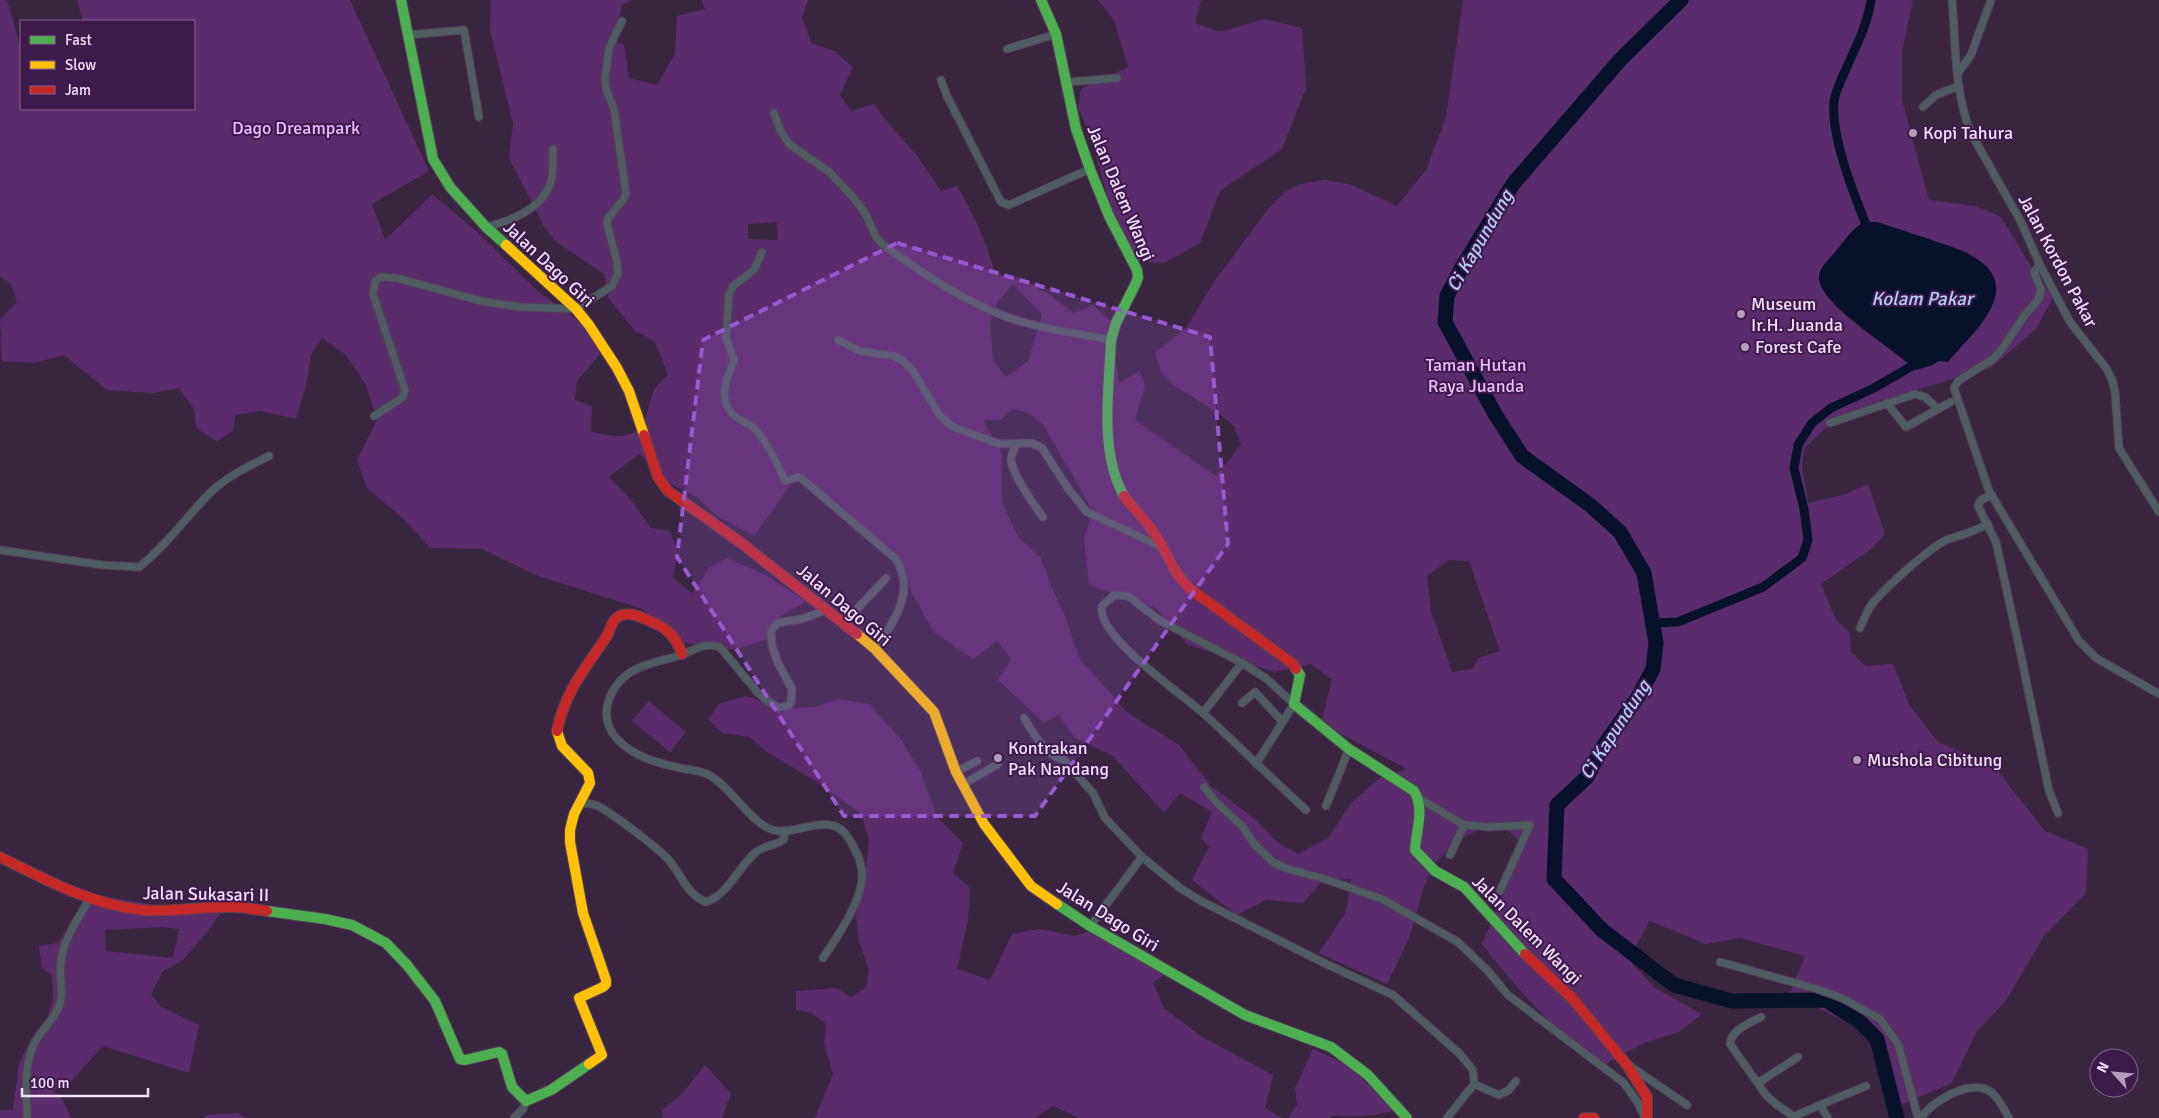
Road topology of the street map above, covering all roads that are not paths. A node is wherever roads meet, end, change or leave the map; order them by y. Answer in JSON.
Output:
{"nodes":[{"id":1,"x":401,"y":0,"type":"edge"},
{"id":2,"x":1042,"y":0,"type":"edge"},
{"id":3,"x":1952,"y":0,"type":"edge"},
{"id":4,"x":1991,"y":0,"type":"edge"},
{"id":5,"x":622,"y":21,"type":"dead end"},
{"id":6,"x":1056,"y":34,"type":"junction"},
{"id":7,"x":406,"y":35,"type":"junction"},
{"id":8,"x":1007,"y":49,"type":"dead end"},
{"id":9,"x":1958,"y":74,"type":"junction"},
{"id":10,"x":1117,"y":78,"type":"dead end"},
{"id":11,"x":941,"y":80,"type":"dead end"},
{"id":12,"x":1067,"y":82,"type":"junction"},
{"id":13,"x":1959,"y":86,"type":"junction"},
{"id":14,"x":1923,"y":107,"type":"dead end"},
{"id":15,"x":774,"y":113,"type":"dead end"},
{"id":16,"x":478,"y":117,"type":"dead end"},
{"id":17,"x":553,"y":149,"type":"dead end"},
{"id":18,"x":1090,"y":169,"type":"junction"},
{"id":19,"x":486,"y":227,"type":"junction"},
{"id":20,"x":762,"y":252,"type":"dead end"},
{"id":21,"x":2040,"y":265,"type":"junction"},
{"id":22,"x":576,"y":309,"type":"junction"},
{"id":23,"x":838,"y":340,"type":"dead end"},
{"id":24,"x":1111,"y":340,"type":"junction"},
{"id":25,"x":1951,"y":402,"type":"dead end"},
{"id":26,"x":1887,"y":403,"type":"junction"},
{"id":27,"x":1938,"y":409,"type":"junction"},
{"id":28,"x":374,"y":416,"type":"dead end"},
{"id":29,"x":1830,"y":423,"type":"dead end"},
{"id":30,"x":1017,"y":444,"type":"junction"},
{"id":31,"x":269,"y":456,"type":"dead end"},
{"id":32,"x":1991,"y":493,"type":"junction"},
{"id":33,"x":2159,"y":512,"type":"edge"},
{"id":34,"x":1043,"y":517,"type":"dead end"},
{"id":35,"x":1988,"y":524,"type":"junction"},
{"id":36,"x":1164,"y":548,"type":"junction"},
{"id":37,"x":0,"y":550,"type":"edge"},
{"id":38,"x":886,"y":578,"type":"dead end"},
{"id":39,"x":828,"y":610,"type":"junction"},
{"id":40,"x":844,"y":622,"type":"junction"},
{"id":41,"x":1860,"y":628,"type":"dead end"},
{"id":42,"x":875,"y":649,"type":"junction"},
{"id":43,"x":682,"y":654,"type":"junction"},
{"id":44,"x":1242,"y":663,"type":"junction"},
{"id":45,"x":2159,"y":694,"type":"edge"},
{"id":46,"x":1242,"y":704,"type":"dead end"},
{"id":47,"x":1294,"y":704,"type":"junction"},
{"id":48,"x":1203,"y":713,"type":"junction"},
{"id":49,"x":1024,"y":718,"type":"dead end"},
{"id":50,"x":1283,"y":722,"type":"junction"},
{"id":51,"x":1349,"y":749,"type":"junction"},
{"id":52,"x":977,"y":761,"type":"dead end"},
{"id":53,"x":998,"y":764,"type":"dead end"},
{"id":54,"x":1256,"y":764,"type":"junction"},
{"id":55,"x":956,"y":772,"type":"junction"},
{"id":56,"x":962,"y":785,"type":"junction"},
{"id":57,"x":1204,"y":786,"type":"dead end"},
{"id":58,"x":1420,"y":799,"type":"junction"},
{"id":59,"x":581,"y":804,"type":"junction"},
{"id":60,"x":1326,"y":806,"type":"dead end"},
{"id":61,"x":1306,"y":810,"type":"dead end"},
{"id":62,"x":2058,"y":813,"type":"dead end"},
{"id":63,"x":1464,"y":825,"type":"junction"},
{"id":64,"x":784,"y":831,"type":"junction"},
{"id":65,"x":1450,"y":855,"type":"dead end"},
{"id":66,"x":0,"y":857,"type":"edge"},
{"id":67,"x":1142,"y":858,"type":"junction"},
{"id":68,"x":1500,"y":891,"type":"dead end"},
{"id":69,"x":89,"y":898,"type":"junction"},
{"id":70,"x":1090,"y":926,"type":"junction"},
{"id":71,"x":823,"y":958,"type":"dead end"},
{"id":72,"x":1720,"y":962,"type":"dead end"},
{"id":73,"x":1761,"y":1017,"type":"dead end"},
{"id":74,"x":1798,"y":1057,"type":"dead end"},
{"id":75,"x":1627,"y":1064,"type":"junction"},
{"id":76,"x":1516,"y":1081,"type":"dead end"},
{"id":77,"x":1758,"y":1083,"type":"junction"},
{"id":78,"x":1474,"y":1084,"type":"junction"},
{"id":79,"x":1866,"y":1086,"type":"dead end"},
{"id":80,"x":526,"y":1101,"type":"junction"},
{"id":81,"x":1688,"y":1104,"type":"dead end"},
{"id":82,"x":1820,"y":1105,"type":"junction"},
{"id":83,"x":1795,"y":1117,"type":"edge"},
{"id":84,"x":27,"y":1118,"type":"edge"},
{"id":85,"x":514,"y":1118,"type":"edge"},
{"id":86,"x":1407,"y":1118,"type":"edge"},
{"id":87,"x":1447,"y":1118,"type":"edge"},
{"id":88,"x":1584,"y":1118,"type":"edge"},
{"id":89,"x":1594,"y":1118,"type":"edge"},
{"id":90,"x":1646,"y":1118,"type":"edge"},
{"id":91,"x":1828,"y":1118,"type":"edge"},
{"id":92,"x":1919,"y":1118,"type":"edge"},
{"id":93,"x":2008,"y":1118,"type":"edge"}],
"edges":[{"from":1,"to":7,"type":"street","name":"Jalan Dago Giri"},
{"from":2,"to":6,"type":"street","name":"Jalan Dalem Wangi"},
{"from":3,"to":9,"type":"street","name":"Jalan Kordon Pakar"},
{"from":4,"to":9,"type":"street"},
{"from":5,"to":22,"type":"street"},
{"from":6,"to":8,"type":"street"},
{"from":6,"to":12,"type":"street","name":"Jalan Dalem Wangi"},
{"from":7,"to":16,"type":"street"},
{"from":7,"to":19,"type":"street","name":"Jalan Dago Giri"},
{"from":9,"to":13,"type":"street","name":"Jalan Kordon Pakar"},
{"from":10,"to":12,"type":"street"},
{"from":11,"to":18,"type":"street"},
{"from":12,"to":18,"type":"street","name":"Jalan Dalem Wangi"},
{"from":13,"to":14,"type":"street"},
{"from":13,"to":21,"type":"street","name":"Jalan Kordon Pakar"},
{"from":15,"to":24,"type":"street"},
{"from":17,"to":19,"type":"street"},
{"from":18,"to":24,"type":"street","name":"Jalan Dalem Wangi"},
{"from":19,"to":22,"type":"street","name":"Jalan Dago Giri"},
{"from":20,"to":42,"type":"street"},
{"from":21,"to":32,"type":"street"},
{"from":21,"to":33,"type":"street","name":"Jalan Kordon Pakar"},
{"from":22,"to":28,"type":"street"},
{"from":22,"to":39,"type":"street","name":"Jalan Dago Giri"},
{"from":23,"to":30,"type":"street"},
{"from":24,"to":36,"type":"street","name":"Jalan Dalem Wangi"},
{"from":25,"to":27,"type":"street"},
{"from":26,"to":27,"type":"street"},
{"from":26,"to":27,"type":"street"},
{"from":26,"to":29,"type":"street"},
{"from":30,"to":34,"type":"street"},
{"from":30,"to":36,"type":"street"},
{"from":31,"to":37,"type":"street"},
{"from":32,"to":35,"type":"street"},
{"from":32,"to":45,"type":"street"},
{"from":35,"to":41,"type":"street"},
{"from":35,"to":62,"type":"street"},
{"from":36,"to":47,"type":"street","name":"Jalan Dalem Wangi"},
{"from":38,"to":40,"type":"street"},
{"from":39,"to":40,"type":"street","name":"Jalan Dago Giri"},
{"from":39,"to":43,"type":"street"},
{"from":40,"to":42,"type":"street","name":"Jalan Dago Giri"},
{"from":42,"to":55,"type":"street","name":"Jalan Dago Giri"},
{"from":43,"to":59,"type":"street"},
{"from":43,"to":64,"type":"street"},
{"from":44,"to":47,"type":"street"},
{"from":44,"to":48,"type":"street"},
{"from":44,"to":48,"type":"street"},
{"from":46,"to":50,"type":"street"},
{"from":47,"to":50,"type":"street"},
{"from":47,"to":51,"type":"street"},
{"from":48,"to":54,"type":"street"},
{"from":49,"to":67,"type":"street"},
{"from":50,"to":54,"type":"street"},
{"from":51,"to":58,"type":"street"},
{"from":51,"to":60,"type":"street"},
{"from":52,"to":55,"type":"street"},
{"from":53,"to":56,"type":"street"},
{"from":54,"to":61,"type":"street"},
{"from":55,"to":56,"type":"street","name":"Jalan Dago Giri"},
{"from":56,"to":70,"type":"street","name":"Jalan Dago Giri"},
{"from":57,"to":90,"type":"street"},
{"from":58,"to":63,"type":"street"},
{"from":58,"to":75,"type":"street","name":"Jalan Dalem Wangi"},
{"from":59,"to":64,"type":"street"},
{"from":59,"to":80,"type":"street"},
{"from":63,"to":65,"type":"street"},
{"from":63,"to":68,"type":"street"},
{"from":64,"to":71,"type":"street"},
{"from":66,"to":69,"type":"street","name":"Jalan Sukasari II"},
{"from":67,"to":70,"type":"street"},
{"from":67,"to":78,"type":"street"},
{"from":69,"to":80,"type":"street","name":"Jalan Sukasari II"},
{"from":69,"to":84,"type":"street"},
{"from":70,"to":86,"type":"street","name":"Jalan Dago Giri"},
{"from":72,"to":92,"type":"street"},
{"from":73,"to":77,"type":"street"},
{"from":74,"to":77,"type":"street"},
{"from":75,"to":81,"type":"street"},
{"from":75,"to":90,"type":"street","name":"Jalan Dalem Wangi"},
{"from":76,"to":78,"type":"street"},
{"from":77,"to":83,"type":"street"},
{"from":78,"to":87,"type":"street"},
{"from":79,"to":82,"type":"street"},
{"from":80,"to":85,"type":"street"},
{"from":82,"to":83,"type":"street"},
{"from":82,"to":91,"type":"street"},
{"from":88,"to":89,"type":"street"},
{"from":92,"to":93,"type":"street"}]}
